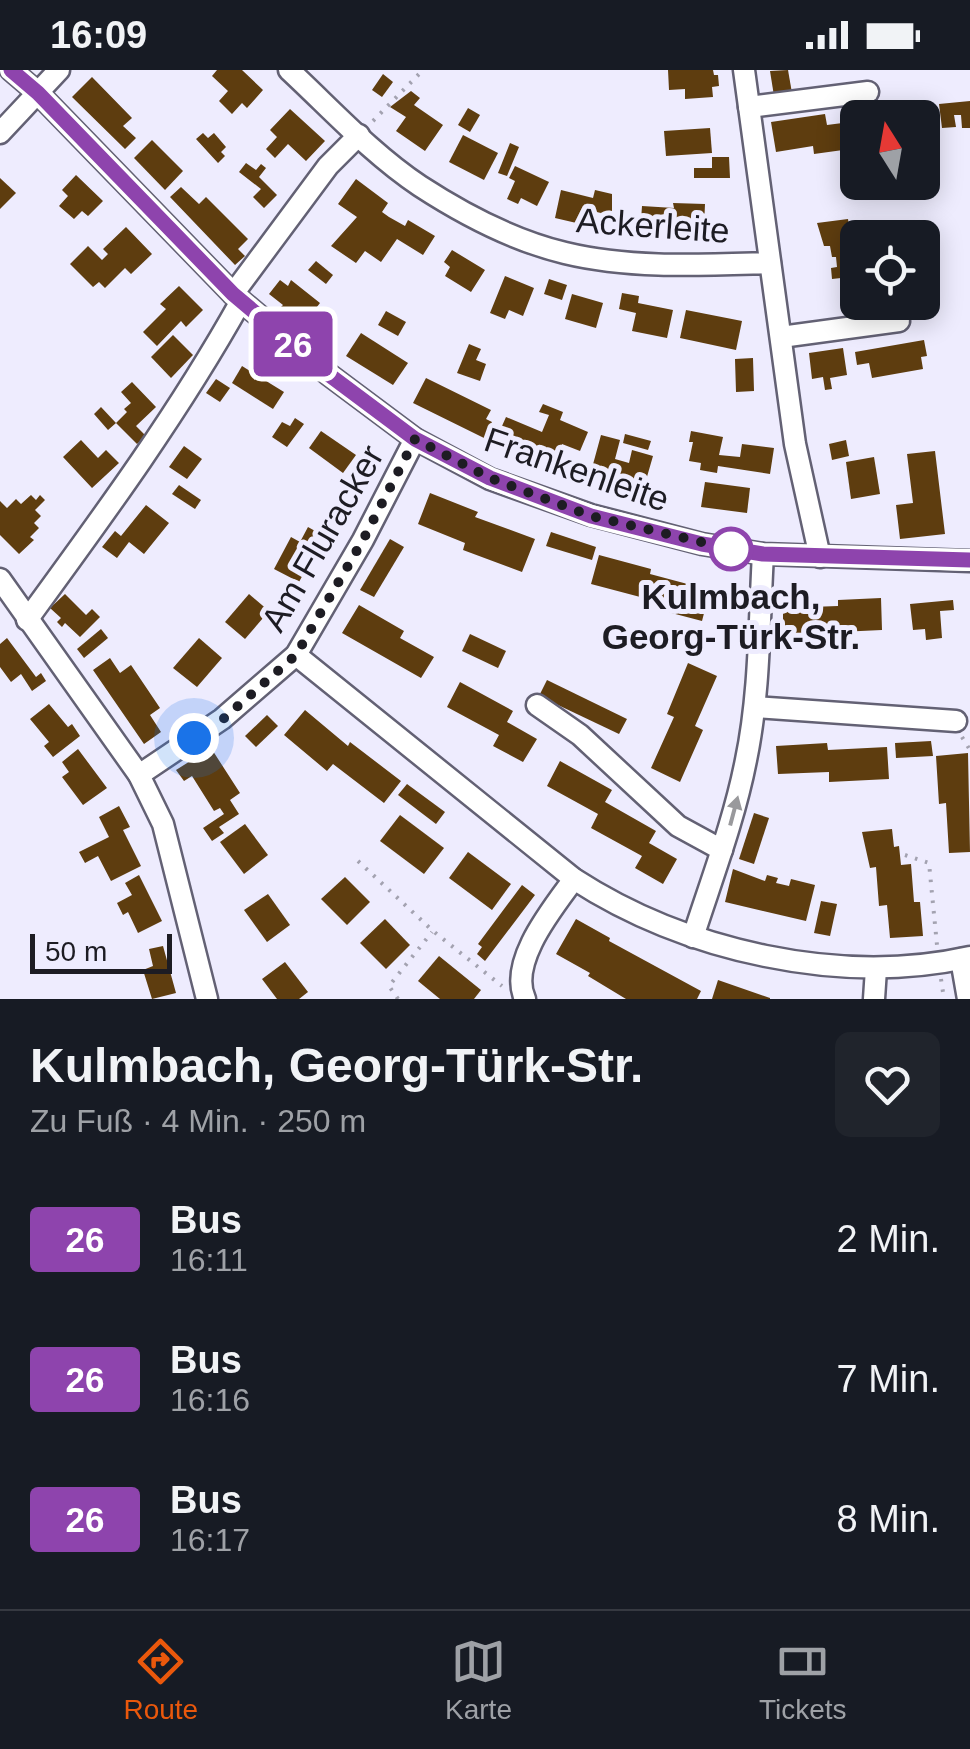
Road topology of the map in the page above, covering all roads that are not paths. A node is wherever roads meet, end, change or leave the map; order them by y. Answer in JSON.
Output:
{"nodes":[{"id":1,"x":11,"y":70,"type":"edge"},
{"id":2,"x":59,"y":70,"type":"edge"},
{"id":3,"x":288,"y":70,"type":"edge"},
{"id":4,"x":744,"y":70,"type":"edge"},
{"id":5,"x":868,"y":92,"type":"dead end"},
{"id":6,"x":38,"y":93,"type":"junction"},
{"id":7,"x":749,"y":107,"type":"junction"},
{"id":8,"x":0,"y":134,"type":"edge"},
{"id":9,"x":359,"y":135,"type":"junction"},
{"id":10,"x":770,"y":264,"type":"junction"},
{"id":11,"x":237,"y":298,"type":"junction"},
{"id":12,"x":900,"y":321,"type":"dead end"},
{"id":13,"x":781,"y":337,"type":"junction"},
{"id":14,"x":415,"y":439,"type":"junction"},
{"id":15,"x":763,"y":554,"type":"junction"},
{"id":16,"x":820,"y":557,"type":"junction"},
{"id":17,"x":970,"y":560,"type":"edge"},
{"id":18,"x":0,"y":578,"type":"edge"},
{"id":19,"x":27,"y":620,"type":"junction"},
{"id":20,"x":296,"y":655,"type":"junction"},
{"id":21,"x":537,"y":705,"type":"dead end"},
{"id":22,"x":755,"y":707,"type":"junction"},
{"id":23,"x":956,"y":721,"type":"dead end"},
{"id":24,"x":139,"y":775,"type":"junction"},
{"id":25,"x":722,"y":850,"type":"junction"},
{"id":26,"x":574,"y":879,"type":"junction"},
{"id":27,"x":693,"y":936,"type":"junction"},
{"id":28,"x":965,"y":958,"type":"edge"},
{"id":29,"x":876,"y":969,"type":"junction"},
{"id":30,"x":523,"y":993,"type":"edge"},
{"id":31,"x":207,"y":999,"type":"edge"},
{"id":32,"x":874,"y":999,"type":"edge"},
{"id":33,"x":968,"y":999,"type":"edge"}],
"edges":[{"from":1,"to":6,"type":"street","name":"Frankenleite"},
{"from":2,"to":6,"type":"street"},
{"from":3,"to":9,"type":"street","name":"Ackerleite"},
{"from":4,"to":7,"type":"street"},
{"from":5,"to":7,"type":"street"},
{"from":6,"to":8,"type":"street"},
{"from":6,"to":11,"type":"street","name":"Frankenleite"},
{"from":7,"to":10,"type":"street"},
{"from":9,"to":10,"type":"street","name":"Ackerleite"},
{"from":9,"to":11,"type":"street"},
{"from":10,"to":13,"type":"street"},
{"from":11,"to":14,"type":"street","name":"Frankenleite"},
{"from":11,"to":19,"type":"street"},
{"from":12,"to":13,"type":"street"},
{"from":13,"to":16,"type":"street"},
{"from":14,"to":15,"type":"street","name":"Frankenleite"},
{"from":14,"to":20,"type":"street","name":"Am Fluracker"},
{"from":15,"to":16,"type":"street","name":"Frankenleite"},
{"from":15,"to":22,"type":"street"},
{"from":16,"to":17,"type":"street","name":"Frankenleite"},
{"from":18,"to":19,"type":"street"},
{"from":19,"to":24,"type":"street"},
{"from":20,"to":24,"type":"street","name":"Am Fluracker"},
{"from":20,"to":26,"type":"street"},
{"from":21,"to":25,"type":"street"},
{"from":22,"to":23,"type":"street"},
{"from":25,"to":22,"type":"street","one_way":true},
{"from":24,"to":31,"type":"street"},
{"from":25,"to":27,"type":"street"},
{"from":26,"to":27,"type":"street"},
{"from":26,"to":30,"type":"street"},
{"from":27,"to":29,"type":"street"},
{"from":28,"to":29,"type":"street"},
{"from":28,"to":33,"type":"street"},
{"from":29,"to":32,"type":"street"}]}
